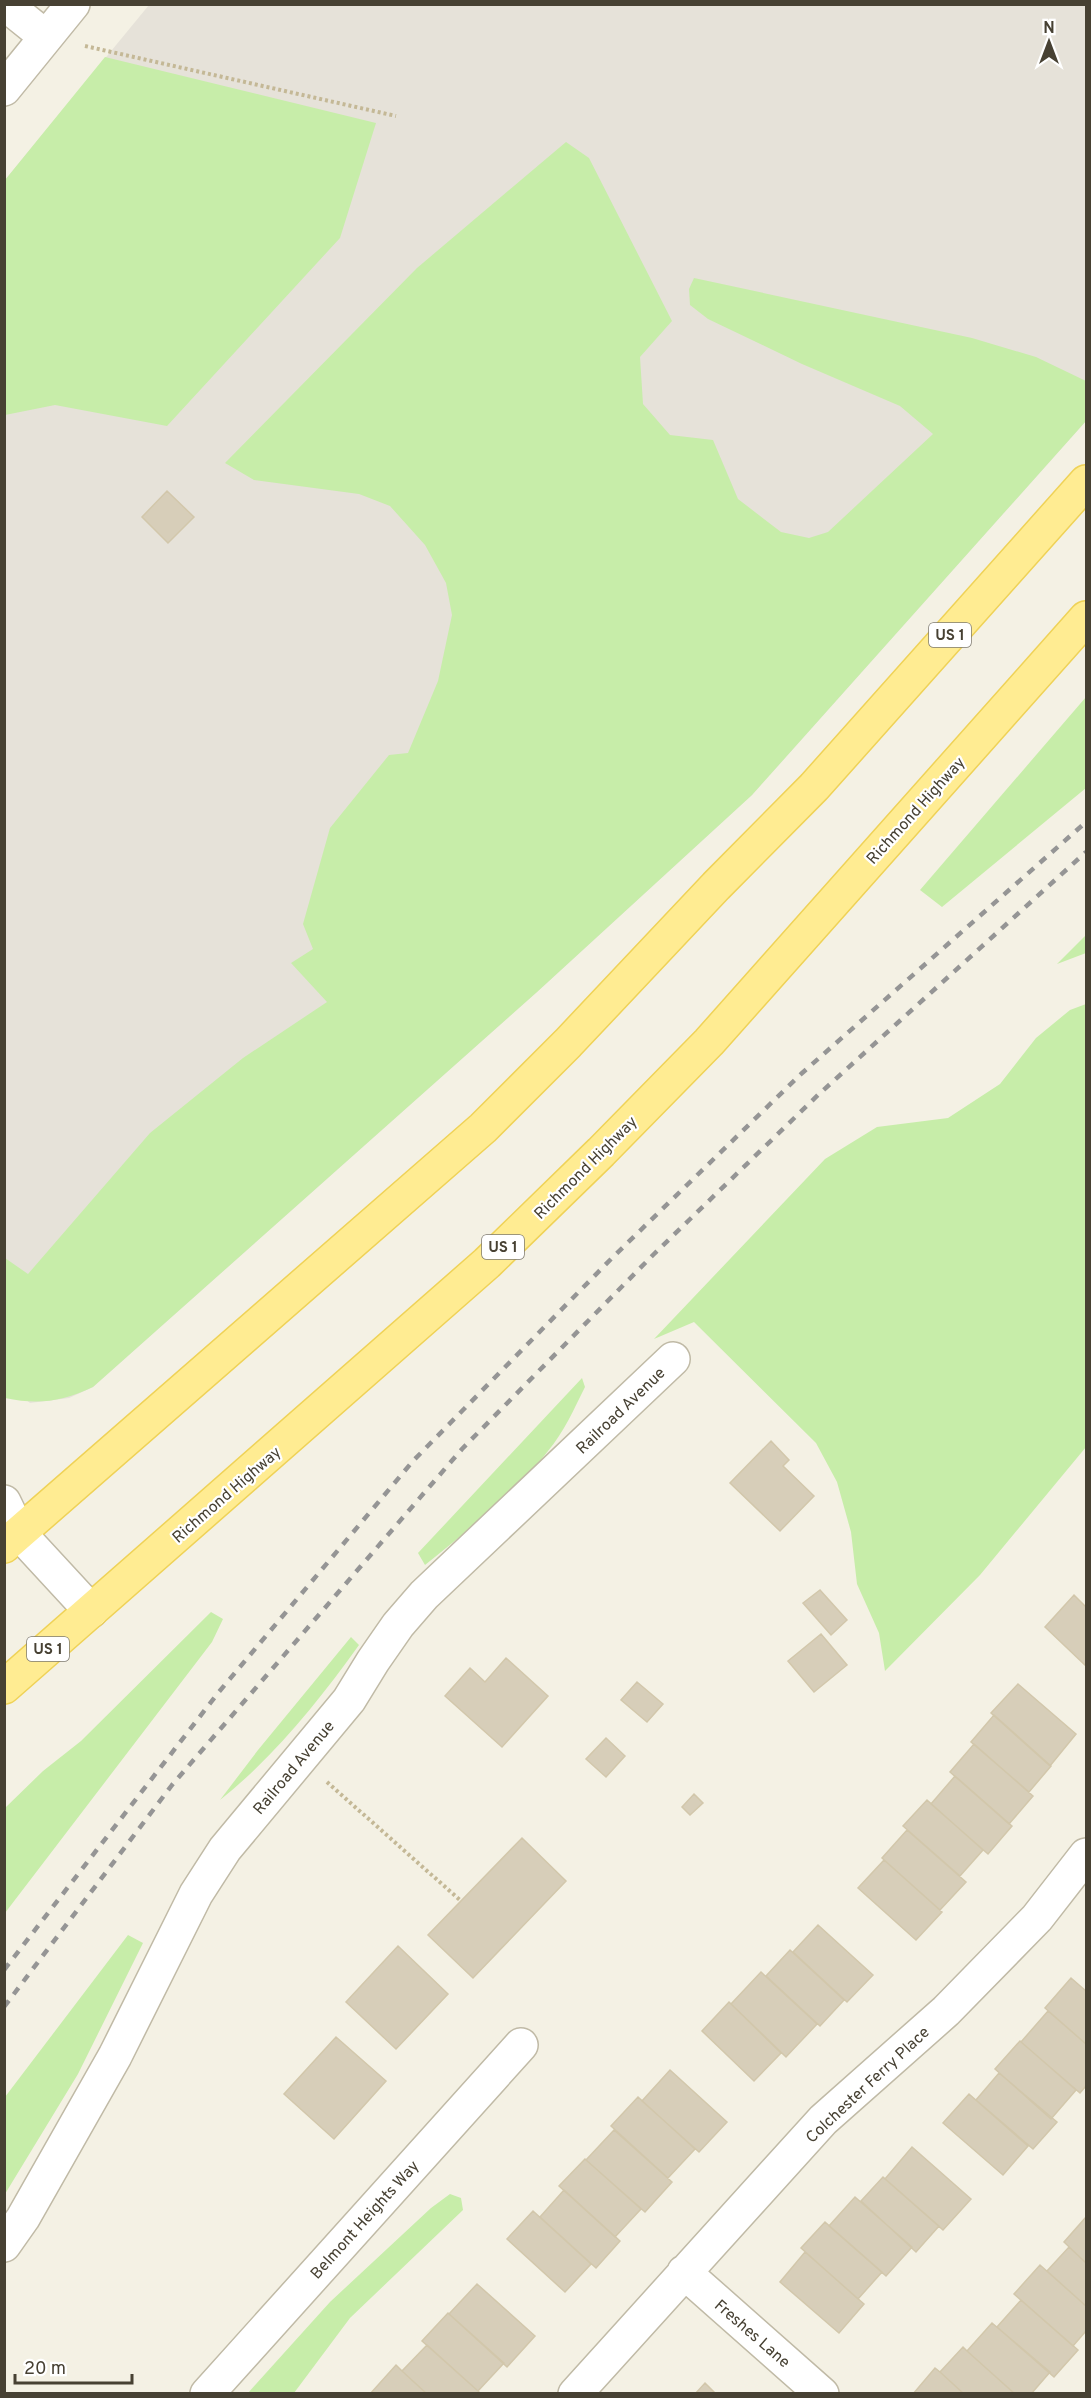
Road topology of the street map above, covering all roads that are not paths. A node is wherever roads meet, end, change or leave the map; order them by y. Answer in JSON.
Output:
{"nodes":[{"id":1,"x":6,"y":4,"type":"edge"},
{"id":2,"x":73,"y":4,"type":"edge"},
{"id":3,"x":46,"y":37,"type":"junction"},
{"id":4,"x":4,"y":89,"type":"edge"},
{"id":5,"x":1086,"y":482,"type":"edge"},
{"id":6,"x":1086,"y":618,"type":"edge"},
{"id":7,"x":673,"y":1359,"type":"dead end"},
{"id":8,"x":4,"y":1502,"type":"edge"},
{"id":9,"x":9,"y":1535,"type":"edge"},
{"id":10,"x":92,"y":1611,"type":"junction"},
{"id":11,"x":4,"y":1687,"type":"edge"},
{"id":12,"x":1084,"y":1865,"type":"edge"},
{"id":13,"x":521,"y":2046,"type":"dead end"},
{"id":14,"x":4,"y":2244,"type":"edge"},
{"id":15,"x":684,"y":2272,"type":"junction"},
{"id":16,"x":207,"y":2394,"type":"edge"},
{"id":17,"x":575,"y":2394,"type":"edge"},
{"id":18,"x":822,"y":2394,"type":"edge"}],
"edges":[{"from":1,"to":3,"type":"street"},
{"from":2,"to":3,"type":"street"},
{"from":3,"to":4,"type":"street"},
{"from":5,"to":9,"type":"main road","number":"US 1"},
{"from":6,"to":10,"type":"main road","name":"Richmond Highway","number":"US 1"},
{"from":7,"to":14,"type":"street","name":"Railroad Avenue"},
{"from":8,"to":9,"type":"street"},
{"from":9,"to":10,"type":"street"},
{"from":10,"to":11,"type":"main road","name":"Richmond Highway","number":"US 1"},
{"from":12,"to":15,"type":"street","name":"Colchester Ferry Place"},
{"from":13,"to":16,"type":"street","name":"Belmont Heights Way"},
{"from":15,"to":17,"type":"street","name":"Colchester Ferry Place"},
{"from":15,"to":18,"type":"street","name":"Freshes Lane"}]}
